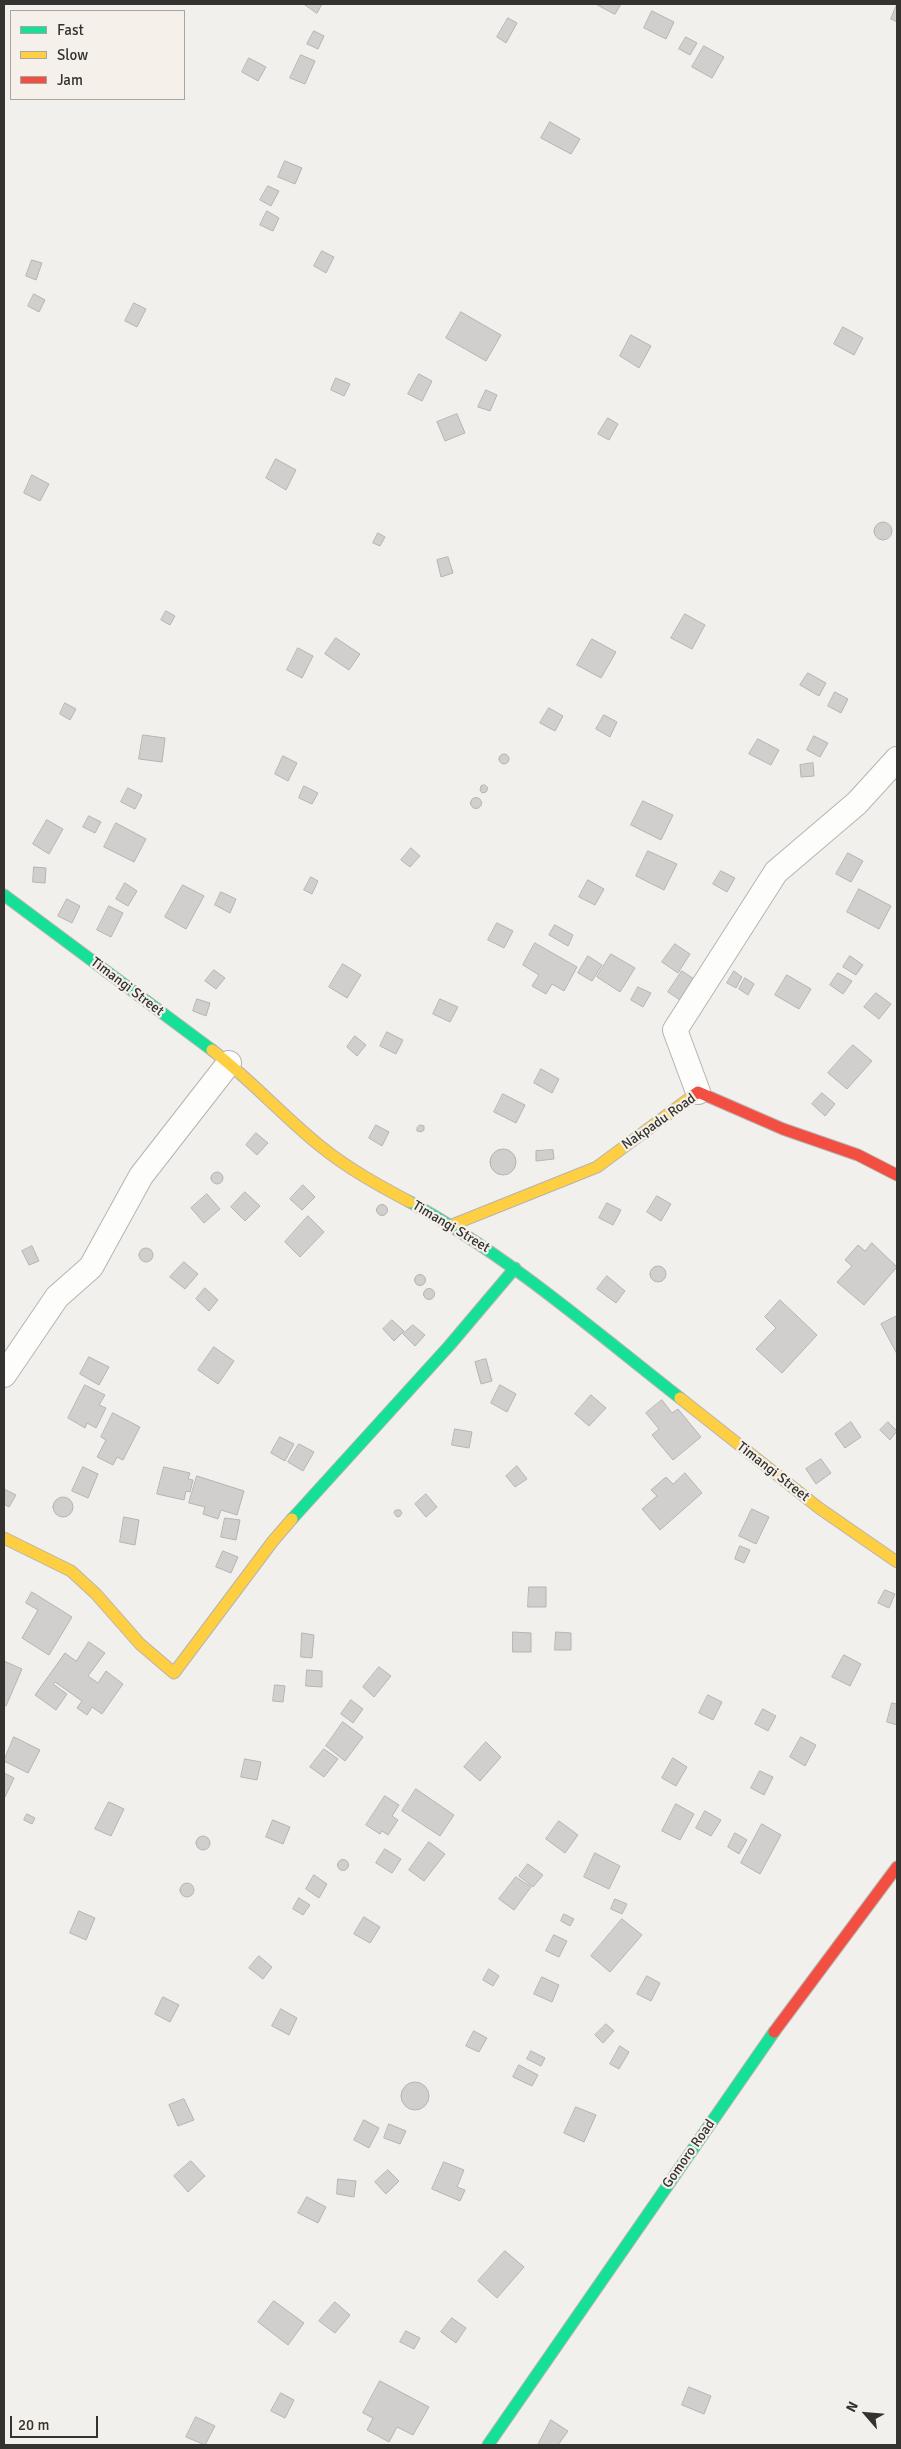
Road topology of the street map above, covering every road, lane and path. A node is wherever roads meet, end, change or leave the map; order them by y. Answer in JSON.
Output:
{"nodes":[{"id":1,"x":897,"y":759,"type":"edge"},
{"id":2,"x":4,"y":895,"type":"edge"},
{"id":3,"x":229,"y":1063,"type":"junction"},
{"id":4,"x":698,"y":1092,"type":"junction"},
{"id":5,"x":897,"y":1174,"type":"edge"},
{"id":6,"x":452,"y":1225,"type":"junction"},
{"id":7,"x":515,"y":1268,"type":"junction"},
{"id":8,"x":4,"y":1375,"type":"edge"},
{"id":9,"x":4,"y":1538,"type":"edge"},
{"id":10,"x":897,"y":1562,"type":"edge"},
{"id":11,"x":897,"y":1868,"type":"edge"},
{"id":12,"x":488,"y":2445,"type":"edge"}],
"edges":[{"from":1,"to":4,"type":"street"},
{"from":2,"to":3,"type":"street","name":"Timangi Street"},
{"from":3,"to":6,"type":"street","name":"Timangi Street"},
{"from":3,"to":8,"type":"street"},
{"from":4,"to":5,"type":"street","name":"Nakpadu Road"},
{"from":4,"to":6,"type":"street","name":"Nakpadu Road"},
{"from":6,"to":7,"type":"street","name":"Timangi Street"},
{"from":7,"to":9,"type":"street"},
{"from":7,"to":10,"type":"street","name":"Timangi Street"},
{"from":11,"to":12,"type":"street","name":"Gomoro Road"}]}
